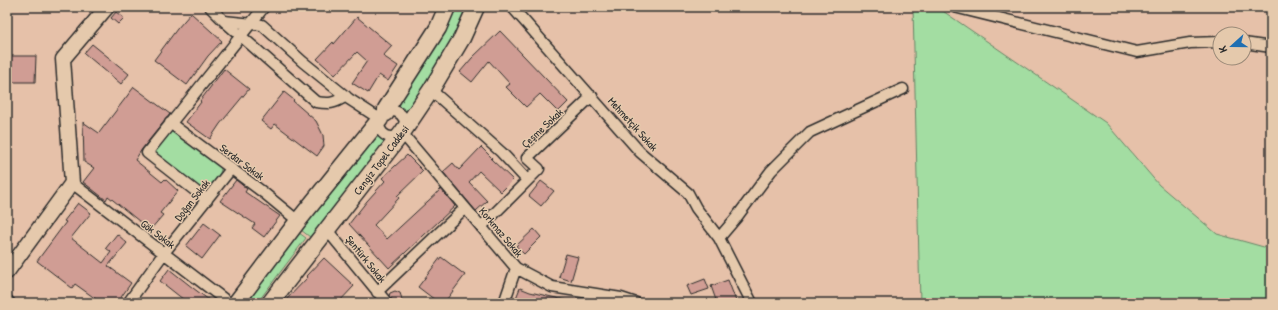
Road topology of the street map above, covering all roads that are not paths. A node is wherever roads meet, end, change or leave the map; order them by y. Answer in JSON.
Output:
{"nodes":[{"id":1,"x":107,"y":7,"type":"edge"},
{"id":2,"x":210,"y":7,"type":"edge"},
{"id":3,"x":264,"y":7,"type":"edge"},
{"id":4,"x":447,"y":7,"type":"edge"},
{"id":5,"x":476,"y":7,"type":"edge"},
{"id":6,"x":512,"y":7,"type":"edge"},
{"id":7,"x":954,"y":7,"type":"edge"},
{"id":8,"x":224,"y":21,"type":"junction"},
{"id":9,"x":250,"y":24,"type":"junction"},
{"id":10,"x":241,"y":35,"type":"junction"},
{"id":11,"x":1212,"y":42,"type":"edge"},
{"id":12,"x":1252,"y":44,"type":"edge"},
{"id":13,"x":1271,"y":47,"type":"edge"},
{"id":14,"x":903,"y":89,"type":"dead end"},
{"id":15,"x":431,"y":90,"type":"junction"},
{"id":16,"x":346,"y":96,"type":"junction"},
{"id":17,"x":592,"y":96,"type":"junction"},
{"id":18,"x":383,"y":116,"type":"junction"},
{"id":19,"x":170,"y":123,"type":"junction"},
{"id":20,"x":402,"y":133,"type":"junction"},
{"id":21,"x":231,"y":169,"type":"junction"},
{"id":22,"x":527,"y":180,"type":"junction"},
{"id":23,"x":72,"y":183,"type":"junction"},
{"id":24,"x":207,"y":200,"type":"junction"},
{"id":25,"x":465,"y":208,"type":"junction"},
{"id":26,"x":298,"y":221,"type":"junction"},
{"id":27,"x":481,"y":227,"type":"junction"},
{"id":28,"x":327,"y":230,"type":"junction"},
{"id":29,"x":719,"y":238,"type":"junction"},
{"id":30,"x":164,"y":254,"type":"junction"},
{"id":31,"x":516,"y":268,"type":"junction"},
{"id":32,"x":7,"y":272,"type":"edge"},
{"id":33,"x":377,"y":292,"type":"junction"},
{"id":34,"x":7,"y":300,"type":"edge"},
{"id":35,"x":274,"y":301,"type":"edge"},
{"id":36,"x":10,"y":303,"type":"edge"},
{"id":37,"x":128,"y":303,"type":"edge"},
{"id":38,"x":229,"y":303,"type":"edge"},
{"id":39,"x":236,"y":303,"type":"edge"},
{"id":40,"x":387,"y":303,"type":"edge"},
{"id":41,"x":504,"y":303,"type":"edge"},
{"id":42,"x":636,"y":303,"type":"edge"},
{"id":43,"x":752,"y":303,"type":"edge"}],
"edges":[{"from":1,"to":23,"type":"street"},
{"from":2,"to":8,"type":"street"},
{"from":3,"to":9,"type":"street"},
{"from":4,"to":18,"type":"main road"},
{"from":5,"to":15,"type":"main road","name":"Cengiz Topel Caddesi"},
{"from":6,"to":17,"type":"street","name":"Mehmetçik Sokak"},
{"from":7,"to":11,"type":"street"},
{"from":8,"to":9,"type":"street"},
{"from":8,"to":10,"type":"street"},
{"from":9,"to":10,"type":"street"},
{"from":9,"to":16,"type":"street"},
{"from":10,"to":16,"type":"street"},
{"from":10,"to":19,"type":"street"},
{"from":12,"to":13,"type":"street"},
{"from":14,"to":29,"type":"street"},
{"from":15,"to":20,"type":"main road","name":"Cengiz Topel Caddesi"},
{"from":15,"to":22,"type":"street"},
{"from":16,"to":18,"type":"street"},
{"from":17,"to":22,"type":"street","name":"Çeşme Sokak"},
{"from":17,"to":29,"type":"street","name":"Mehmetçik Sokak"},
{"from":18,"to":20,"type":"street"},
{"from":18,"to":20,"type":"street"},
{"from":18,"to":26,"type":"main road"},
{"from":19,"to":21,"type":"street","name":"Serdar Sokak"},
{"from":19,"to":24,"type":"street"},
{"from":20,"to":25,"type":"street","name":"Korkmaz Sokak"},
{"from":20,"to":28,"type":"main road","name":"Cengiz Topel Caddesi"},
{"from":21,"to":24,"type":"street","name":"Doğan Sokak"},
{"from":21,"to":26,"type":"street","name":"Serdar Sokak"},
{"from":22,"to":27,"type":"street","name":"Çeşme Sokak"},
{"from":23,"to":30,"type":"street","name":"Gök Sokak"},
{"from":23,"to":32,"type":"street"},
{"from":24,"to":30,"type":"street","name":"Doğan Sokak"},
{"from":25,"to":27,"type":"street","name":"Korkmaz Sokak"},
{"from":25,"to":33,"type":"street"},
{"from":26,"to":39,"type":"main road"},
{"from":27,"to":31,"type":"street","name":"Korkmaz Sokak"},
{"from":28,"to":33,"type":"street","name":"Şentürk Sokak"},
{"from":28,"to":35,"type":"main road","name":"Cengiz Topel Caddesi"},
{"from":29,"to":43,"type":"street","name":"Mehmetçik Sokak"},
{"from":30,"to":37,"type":"street","name":"Doğan Sokak"},
{"from":30,"to":38,"type":"street","name":"Gök Sokak"},
{"from":31,"to":41,"type":"street"},
{"from":31,"to":42,"type":"street","name":"Korkmaz Sokak"},
{"from":33,"to":40,"type":"street","name":"Şentürk Sokak"},
{"from":34,"to":36,"type":"street"}]}
